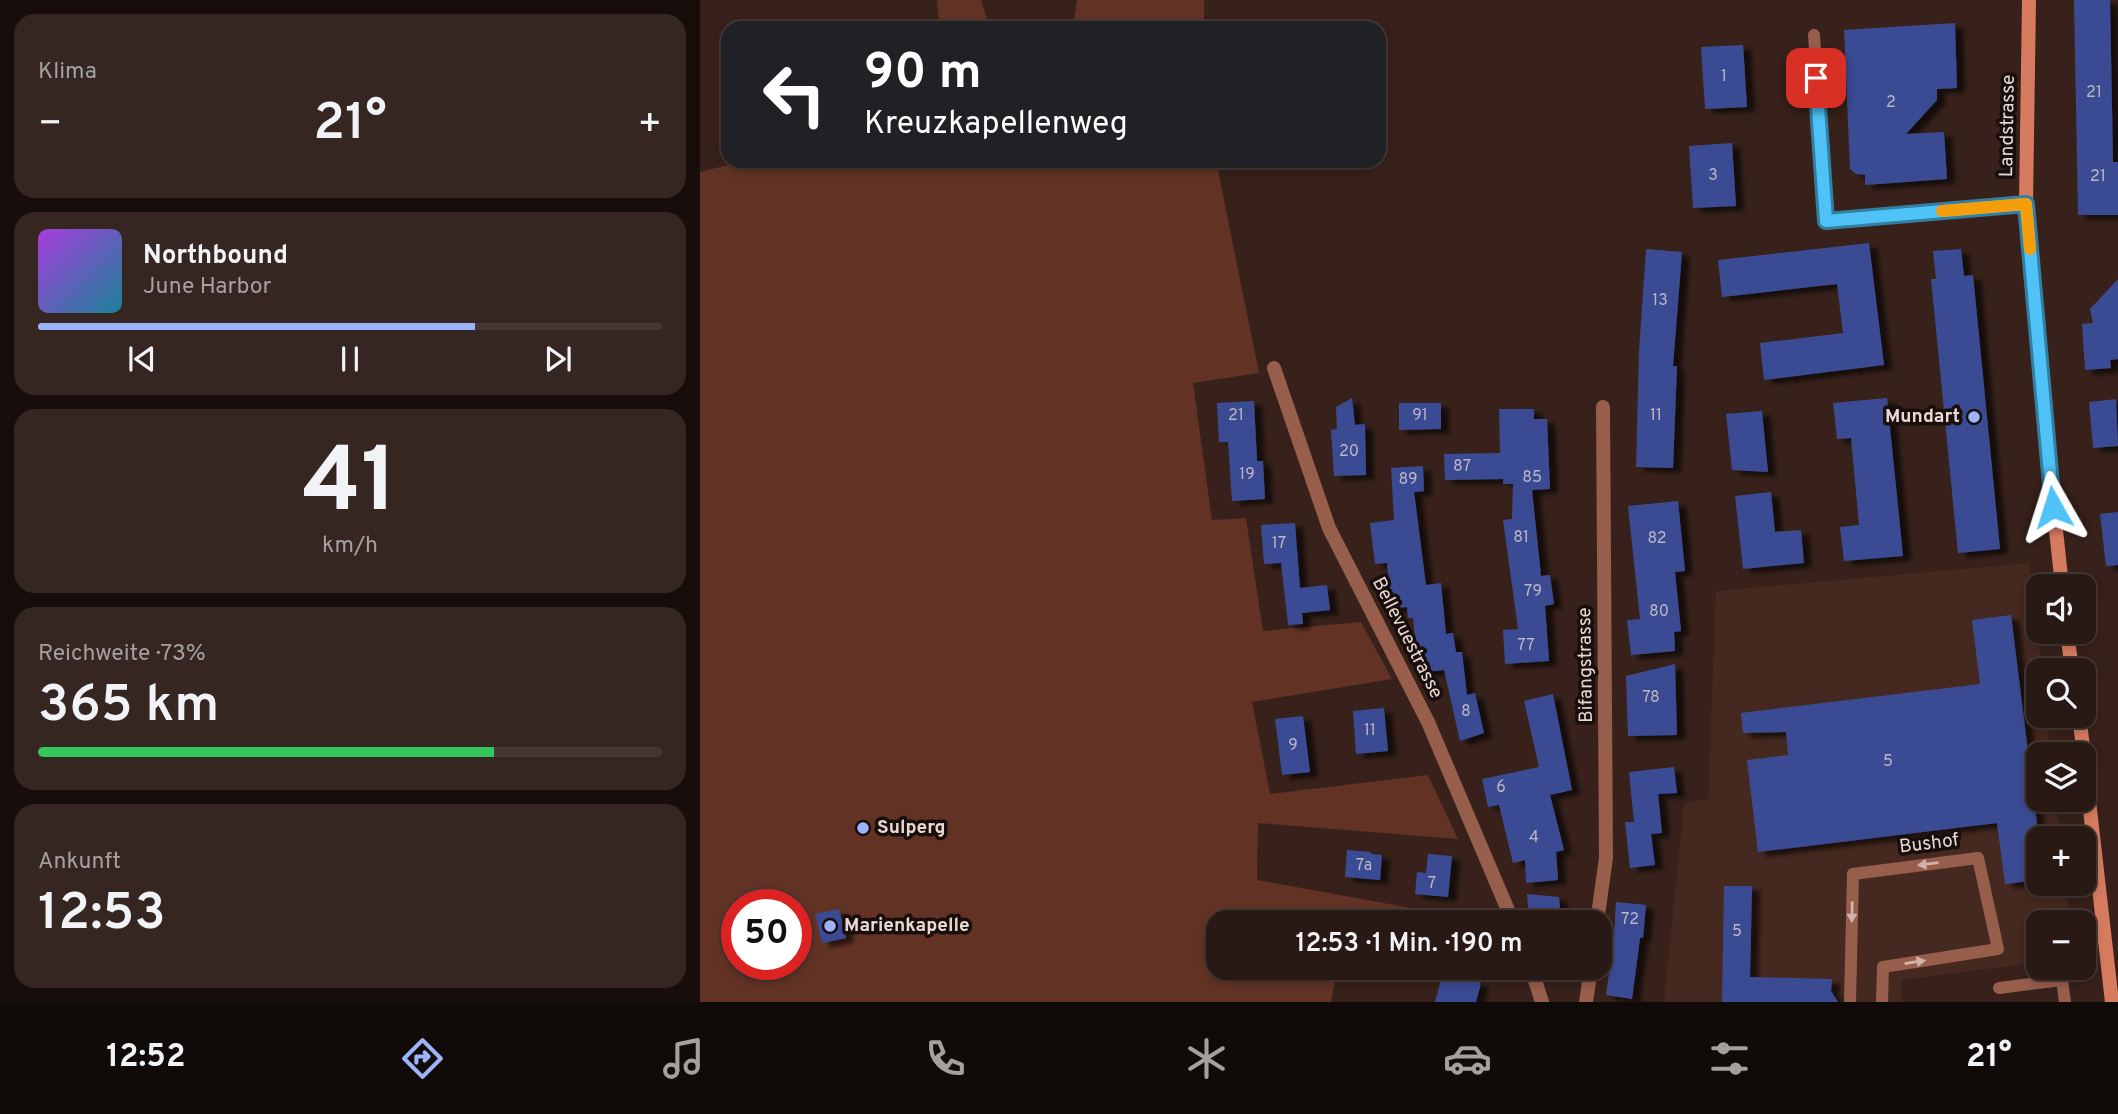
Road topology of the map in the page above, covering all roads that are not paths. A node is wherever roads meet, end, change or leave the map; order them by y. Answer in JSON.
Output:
{"nodes":[{"id":1,"x":2029,"y":0,"type":"edge"},
{"id":2,"x":1814,"y":35,"type":"dead end"},
{"id":3,"x":2026,"y":204,"type":"junction"},
{"id":4,"x":1274,"y":368,"type":"dead end"},
{"id":5,"x":1603,"y":407,"type":"dead end"},
{"id":6,"x":2061,"y":574,"type":"edge"},
{"id":7,"x":2090,"y":812,"type":"edge"},
{"id":8,"x":1508,"y":910,"type":"edge"},
{"id":9,"x":1599,"y":910,"type":"edge"},
{"id":10,"x":1535,"y":980,"type":"edge"},
{"id":11,"x":1589,"y":980,"type":"edge"},
{"id":12,"x":1999,"y":988,"type":"dead end"},
{"id":13,"x":1542,"y":1002,"type":"edge"},
{"id":14,"x":1586,"y":1002,"type":"edge"},
{"id":15,"x":1850,"y":1002,"type":"edge"},
{"id":16,"x":1882,"y":1002,"type":"edge"},
{"id":17,"x":2065,"y":1002,"type":"edge"},
{"id":18,"x":2112,"y":1002,"type":"edge"}],
"edges":[{"from":1,"to":3,"type":"main road","name":"Landstrasse"},
{"from":2,"to":3,"type":"lane"},
{"from":3,"to":6,"type":"main road","name":"Landstrasse"},
{"from":4,"to":8,"type":"street","name":"Bellevuestrasse"},
{"from":5,"to":9,"type":"street","name":"Bifangstrasse"},
{"from":7,"to":18,"type":"main road"},
{"from":10,"to":13,"type":"street"},
{"from":11,"to":14,"type":"street"},
{"from":12,"to":17,"type":"lane"},
{"from":16,"to":15,"type":"lane","name":"Bushof","one_way":true}]}
